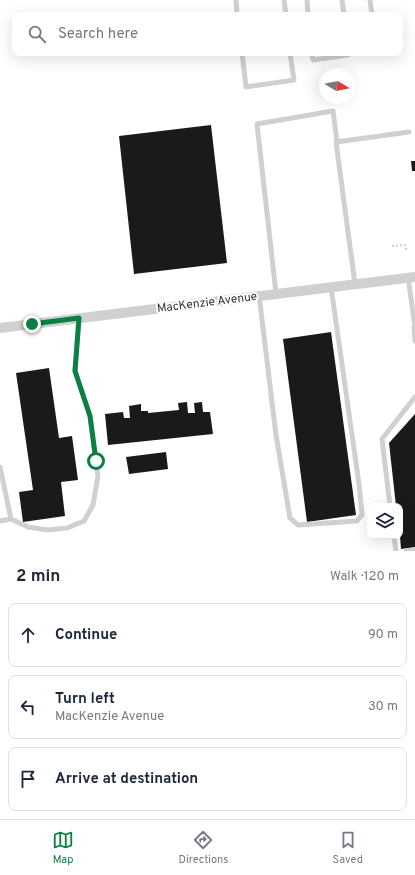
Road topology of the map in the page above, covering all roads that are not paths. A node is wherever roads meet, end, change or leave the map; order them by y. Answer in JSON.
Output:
{"nodes":[{"id":1,"x":236,"y":0,"type":"edge"},
{"id":2,"x":284,"y":0,"type":"edge"},
{"id":3,"x":307,"y":0,"type":"edge"},
{"id":4,"x":342,"y":0,"type":"edge"},
{"id":5,"x":370,"y":0,"type":"edge"},
{"id":6,"x":237,"y":12,"type":"edge"},
{"id":7,"x":286,"y":12,"type":"edge"},
{"id":8,"x":308,"y":12,"type":"edge"},
{"id":9,"x":344,"y":12,"type":"edge"},
{"id":10,"x":372,"y":12,"type":"edge"},
{"id":11,"x":242,"y":56,"type":"edge"},
{"id":12,"x":290,"y":56,"type":"edge"},
{"id":13,"x":312,"y":56,"type":"edge"},
{"id":14,"x":341,"y":56,"type":"edge"},
{"id":15,"x":409,"y":132,"type":"dead end"},
{"id":16,"x":338,"y":142,"type":"junction"},
{"id":17,"x":411,"y":277,"type":"edge"},
{"id":18,"x":355,"y":284,"type":"junction"},
{"id":19,"x":331,"y":287,"type":"junction"},
{"id":20,"x":276,"y":293,"type":"junction"},
{"id":21,"x":260,"y":295,"type":"junction"},
{"id":22,"x":79,"y":318,"type":"junction"},
{"id":23,"x":415,"y":327,"type":"edge"},
{"id":24,"x":0,"y":328,"type":"edge"},
{"id":25,"x":415,"y":341,"type":"edge"},
{"id":26,"x":415,"y":397,"type":"edge"},
{"id":27,"x":0,"y":467,"type":"edge"},
{"id":28,"x":390,"y":503,"type":"edge"},
{"id":29,"x":11,"y":518,"type":"junction"},
{"id":30,"x":0,"y":521,"type":"edge"},
{"id":31,"x":394,"y":539,"type":"edge"},
{"id":32,"x":415,"y":550,"type":"edge"},
{"id":33,"x":396,"y":551,"type":"edge"},
{"id":34,"x":406,"y":551,"type":"edge"}],
"edges":[{"from":1,"to":6,"type":"lane"},
{"from":2,"to":7,"type":"lane"},
{"from":3,"to":8,"type":"lane"},
{"from":4,"to":9,"type":"lane"},
{"from":5,"to":10,"type":"lane"},
{"from":11,"to":12,"type":"lane"},
{"from":13,"to":14,"type":"lane"},
{"from":15,"to":16,"type":"lane"},
{"from":16,"to":18,"type":"lane"},
{"from":16,"to":20,"type":"lane"},
{"from":17,"to":18,"type":"street","name":"MacKenzie Avenue"},
{"from":17,"to":23,"type":"lane"},
{"from":18,"to":19,"type":"street","name":"MacKenzie Avenue"},
{"from":19,"to":20,"type":"street","name":"MacKenzie Avenue"},
{"from":19,"to":21,"type":"lane"},
{"from":20,"to":21,"type":"street","name":"MacKenzie Avenue"},
{"from":21,"to":22,"type":"street","name":"MacKenzie Avenue"},
{"from":22,"to":24,"type":"street","name":"MacKenzie Avenue"},
{"from":22,"to":29,"type":"lane"},
{"from":23,"to":25,"type":"lane"},
{"from":26,"to":28,"type":"lane"},
{"from":27,"to":29,"type":"lane"},
{"from":29,"to":30,"type":"lane"},
{"from":31,"to":33,"type":"lane"},
{"from":32,"to":34,"type":"lane"}]}
